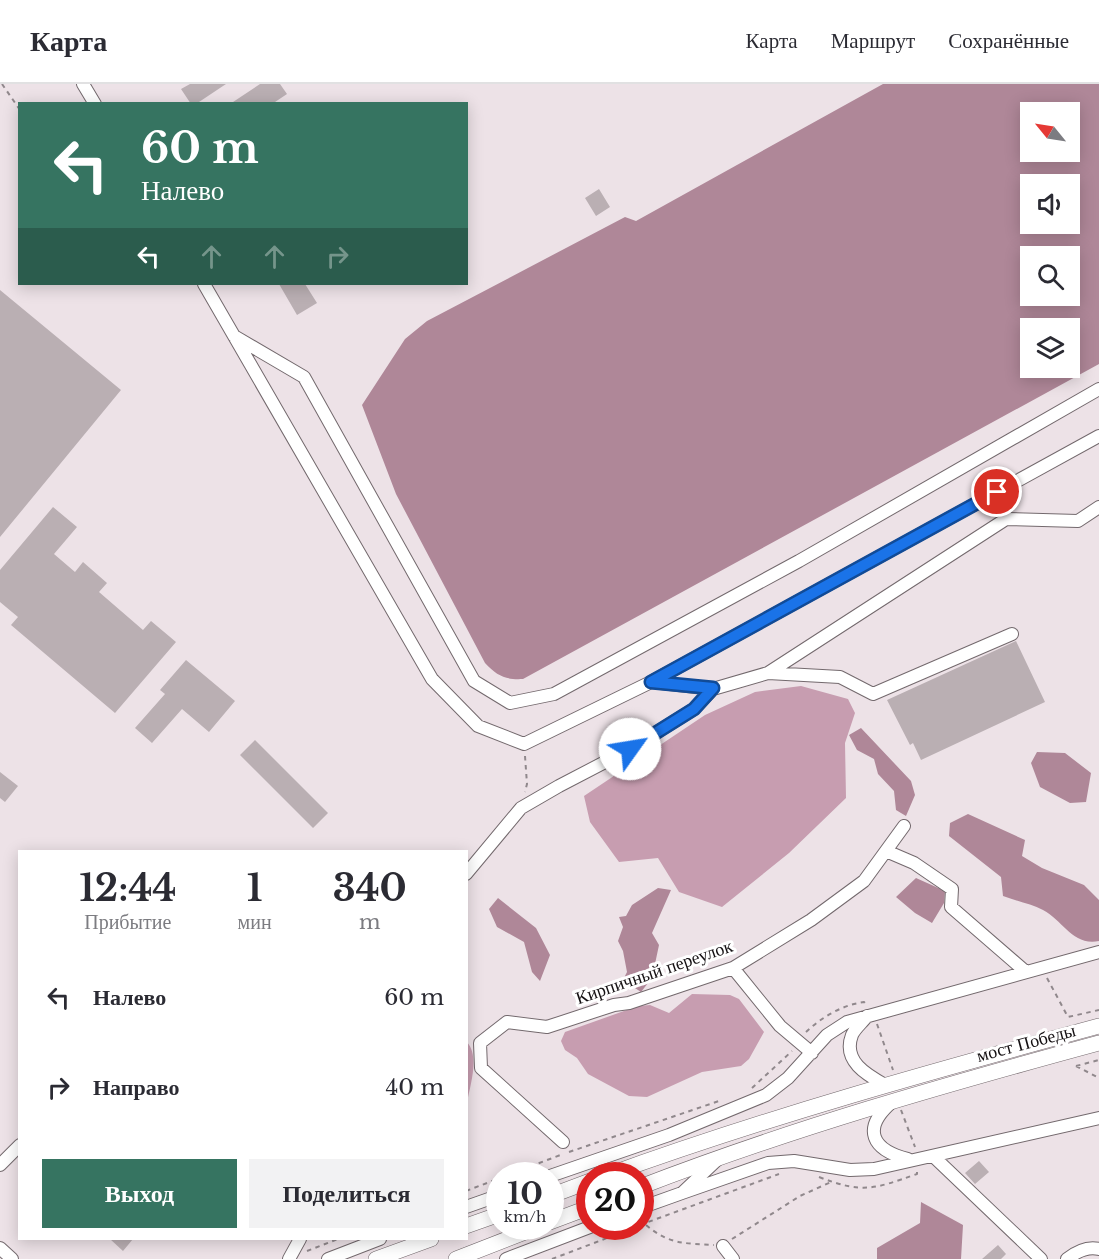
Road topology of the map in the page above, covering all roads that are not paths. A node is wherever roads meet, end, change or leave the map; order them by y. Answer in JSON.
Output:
{"nodes":[{"id":1,"x":83,"y":84,"type":"edge"},
{"id":2,"x":94,"y":102,"type":"edge"},
{"id":3,"x":205,"y":285,"type":"edge"},
{"id":4,"x":233,"y":336,"type":"junction"},
{"id":5,"x":1099,"y":389,"type":"edge"},
{"id":6,"x":1099,"y":436,"type":"edge"},
{"id":7,"x":1099,"y":507,"type":"edge"},
{"id":8,"x":1012,"y":634,"type":"dead end"},
{"id":9,"x":768,"y":673,"type":"junction"},
{"id":10,"x":651,"y":682,"type":"junction"},
{"id":11,"x":713,"y":688,"type":"junction"},
{"id":12,"x":904,"y":826,"type":"dead end"},
{"id":13,"x":886,"y":851,"type":"junction"},
{"id":14,"x":468,"y":872,"type":"edge"},
{"id":15,"x":1099,"y":952,"type":"edge"},
{"id":16,"x":733,"y":968,"type":"junction"},
{"id":17,"x":1026,"y":972,"type":"junction"},
{"id":18,"x":870,"y":1015,"type":"junction"},
{"id":19,"x":1099,"y":1026,"type":"edge"},
{"id":20,"x":1099,"y":1043,"type":"edge"},
{"id":21,"x":812,"y":1053,"type":"junction"},
{"id":22,"x":890,"y":1080,"type":"junction"},
{"id":23,"x":897,"y":1106,"type":"junction"},
{"id":24,"x":1099,"y":1118,"type":"edge"},
{"id":25,"x":669,"y":1135,"type":"junction"},
{"id":26,"x":563,"y":1142,"type":"dead end"},
{"id":27,"x":703,"y":1142,"type":"junction"},
{"id":28,"x":18,"y":1147,"type":"edge"},
{"id":29,"x":933,"y":1156,"type":"junction"},
{"id":30,"x":717,"y":1160,"type":"junction"},
{"id":31,"x":916,"y":1160,"type":"junction"},
{"id":32,"x":645,"y":1162,"type":"edge"},
{"id":33,"x":0,"y":1165,"type":"edge"},
{"id":34,"x":564,"y":1171,"type":"edge"},
{"id":35,"x":654,"y":1182,"type":"edge"},
{"id":36,"x":682,"y":1193,"type":"junction"},
{"id":37,"x":468,"y":1198,"type":"edge"},
{"id":38,"x":486,"y":1200,"type":"edge"},
{"id":39,"x":481,"y":1202,"type":"junction"},
{"id":40,"x":654,"y":1203,"type":"edge"},
{"id":41,"x":468,"y":1206,"type":"edge"},
{"id":42,"x":486,"y":1219,"type":"edge"},
{"id":43,"x":468,"y":1225,"type":"edge"},
{"id":44,"x":576,"y":1232,"type":"edge"},
{"id":45,"x":299,"y":1240,"type":"edge"},
{"id":46,"x":377,"y":1240,"type":"edge"},
{"id":47,"x":428,"y":1240,"type":"edge"},
{"id":48,"x":505,"y":1240,"type":"edge"},
{"id":49,"x":723,"y":1246,"type":"road end"},
{"id":50,"x":0,"y":1248,"type":"edge"},
{"id":51,"x":1099,"y":1249,"type":"edge"},
{"id":52,"x":290,"y":1258,"type":"edge"},
{"id":53,"x":12,"y":1259,"type":"edge"},
{"id":54,"x":328,"y":1259,"type":"edge"},
{"id":55,"x":376,"y":1259,"type":"edge"},
{"id":56,"x":456,"y":1259,"type":"edge"},
{"id":57,"x":506,"y":1259,"type":"edge"},
{"id":58,"x":733,"y":1259,"type":"edge"},
{"id":59,"x":1041,"y":1259,"type":"edge"},
{"id":60,"x":1067,"y":1259,"type":"edge"}],
"edges":[{"from":1,"to":2,"type":"street"},
{"from":3,"to":4,"type":"street"},
{"from":4,"to":5,"type":"street"},
{"from":4,"to":10,"type":"street"},
{"from":6,"to":10,"type":"street"},
{"from":7,"to":9,"type":"street"},
{"from":8,"to":9,"type":"street"},
{"from":9,"to":11,"type":"street"},
{"from":10,"to":11,"type":"street"},
{"from":11,"to":14,"type":"street"},
{"from":12,"to":13,"type":"street","name":"Кирпичный переулок"},
{"from":13,"to":16,"type":"street","name":"Кирпичный переулок"},
{"from":13,"to":17,"type":"street"},
{"from":15,"to":17,"type":"street"},
{"from":16,"to":21,"type":"street"},
{"from":16,"to":26,"type":"street","name":"Кирпичный переулок"},
{"from":17,"to":18,"type":"street"},
{"from":18,"to":21,"type":"street"},
{"from":18,"to":22,"type":"street"},
{"from":19,"to":22,"type":"main road"},
{"from":20,"to":23,"type":"main road","name":"мост Победы"},
{"from":21,"to":25,"type":"street"},
{"from":22,"to":27,"type":"main road"},
{"from":23,"to":30,"type":"main road","name":"мост Победы"},
{"from":23,"to":31,"type":"street"},
{"from":24,"to":29,"type":"street"},
{"from":25,"to":27,"type":"street"},
{"from":25,"to":34,"type":"street"},
{"from":27,"to":32,"type":"main road"},
{"from":28,"to":33,"type":"street"},
{"from":29,"to":31,"type":"street"},
{"from":29,"to":59,"type":"street"},
{"from":30,"to":35,"type":"main road","name":"мост Победы"},
{"from":30,"to":36,"type":"street"},
{"from":31,"to":36,"type":"street"},
{"from":36,"to":40,"type":"street"},
{"from":37,"to":39,"type":"street"},
{"from":38,"to":39,"type":"street"},
{"from":39,"to":41,"type":"street"},
{"from":42,"to":43,"type":"main road"},
{"from":44,"to":57,"type":"street"},
{"from":45,"to":52,"type":"street"},
{"from":46,"to":54,"type":"street"},
{"from":47,"to":55,"type":"main road"},
{"from":48,"to":56,"type":"main road"},
{"from":49,"to":58,"type":"street"},
{"from":50,"to":53,"type":"street"},
{"from":51,"to":60,"type":"street"}]}
